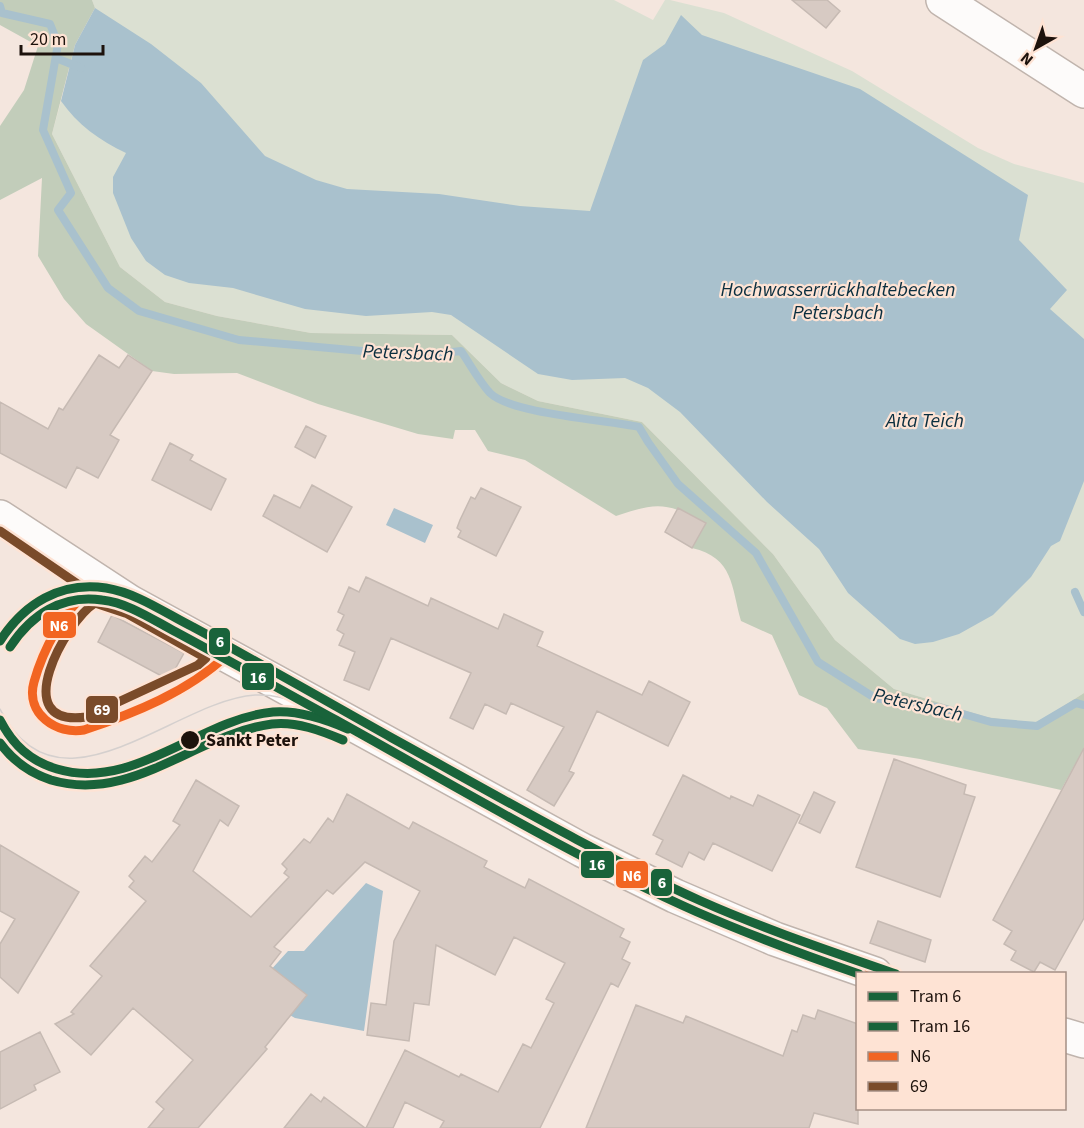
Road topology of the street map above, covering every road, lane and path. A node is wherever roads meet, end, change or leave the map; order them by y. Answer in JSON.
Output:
{"nodes":[{"id":1,"x":943,"y":0,"type":"edge"},
{"id":2,"x":1084,"y":92,"type":"edge"},
{"id":3,"x":0,"y":517,"type":"edge"},
{"id":4,"x":869,"y":972,"type":"edge"},
{"id":5,"x":1066,"y":1035,"type":"edge"},
{"id":6,"x":1084,"y":1041,"type":"edge"}],
"edges":[{"from":1,"to":2,"type":"street"},
{"from":3,"to":4,"type":"street"},
{"from":5,"to":6,"type":"street"}]}
